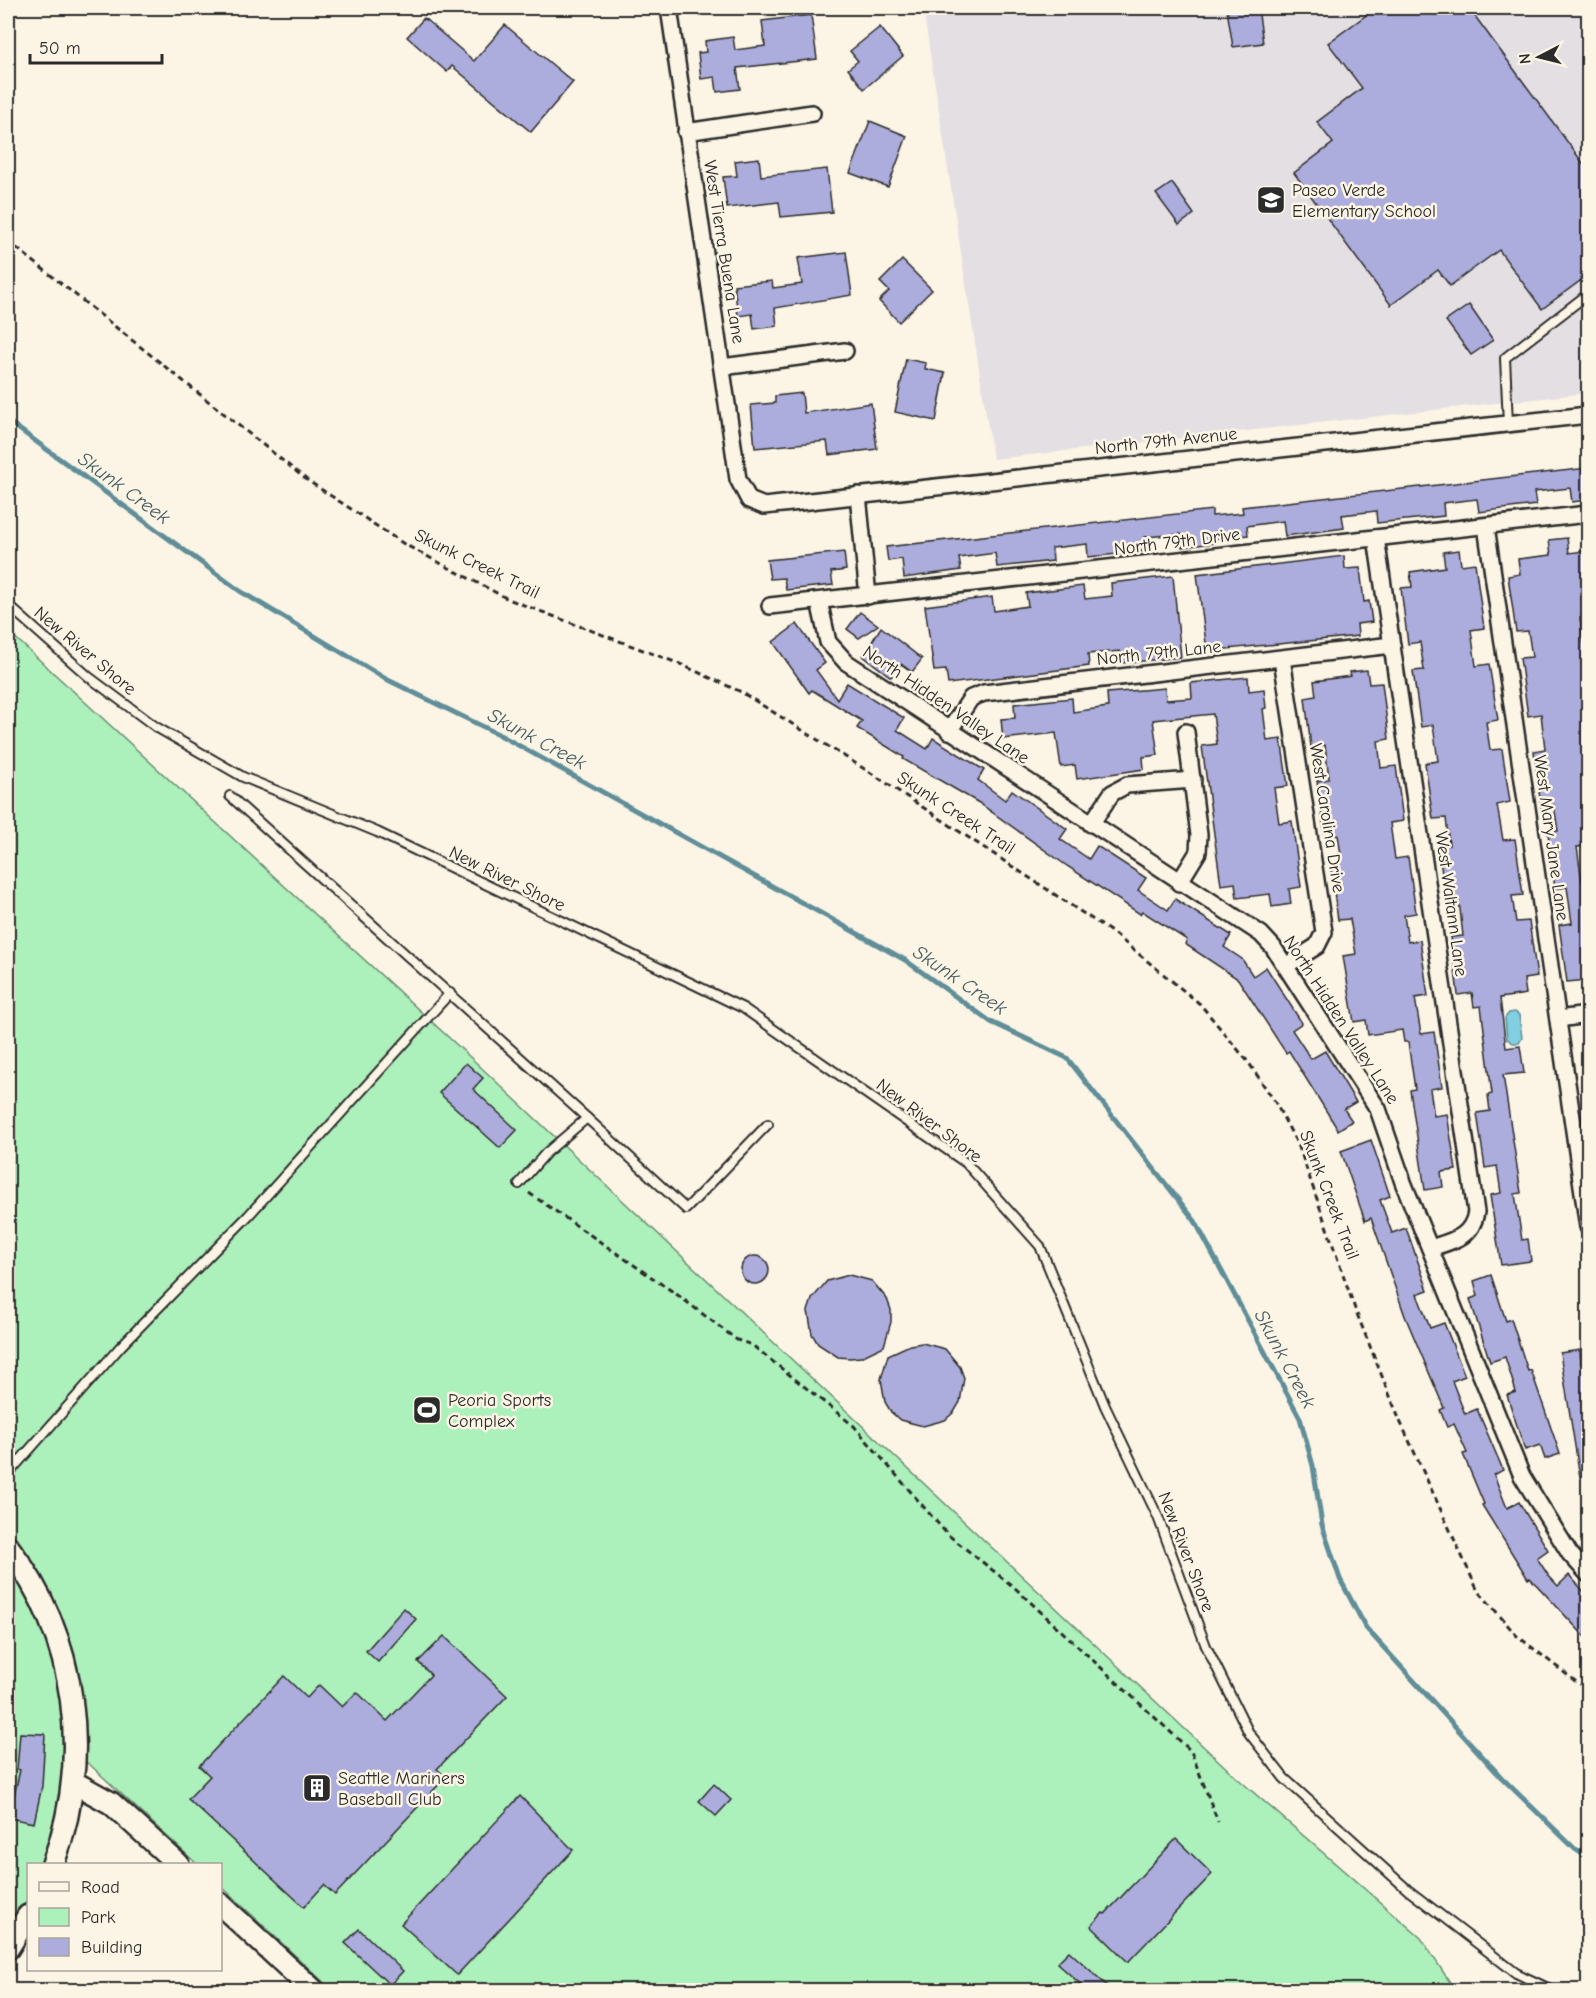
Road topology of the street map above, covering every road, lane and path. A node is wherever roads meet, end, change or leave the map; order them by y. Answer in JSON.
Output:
{"nodes":[{"id":1,"x":669,"y":8,"type":"edge"},
{"id":2,"x":812,"y":113,"type":"dead end"},
{"id":3,"x":686,"y":132,"type":"junction"},
{"id":4,"x":8,"y":241,"type":"edge"},
{"id":5,"x":1588,"y":294,"type":"edge"},
{"id":6,"x":845,"y":351,"type":"dead end"},
{"id":7,"x":722,"y":368,"type":"junction"},
{"id":8,"x":1588,"y":415,"type":"edge"},
{"id":9,"x":1508,"y":423,"type":"junction"},
{"id":10,"x":858,"y":495,"type":"junction"},
{"id":11,"x":749,"y":500,"type":"joint"},
{"id":12,"x":1588,"y":514,"type":"edge"},
{"id":13,"x":1486,"y":526,"type":"junction"},
{"id":14,"x":1376,"y":538,"type":"junction"},
{"id":15,"x":868,"y":596,"type":"junction"},
{"id":16,"x":819,"y":601,"type":"junction"},
{"id":17,"x":8,"y":605,"type":"edge"},
{"id":18,"x":771,"y":606,"type":"dead end"},
{"id":19,"x":1392,"y":645,"type":"junction"},
{"id":20,"x":1282,"y":660,"type":"junction"},
{"id":21,"x":949,"y":731,"type":"junction"},
{"id":22,"x":1186,"y":732,"type":"dead end"},
{"id":23,"x":1193,"y":780,"type":"junction"},
{"id":24,"x":230,"y":796,"type":"dead end"},
{"id":25,"x":1091,"y":824,"type":"junction"},
{"id":26,"x":1179,"y":883,"type":"junction"},
{"id":27,"x":1287,"y":965,"type":"junction"},
{"id":28,"x":450,"y":993,"type":"junction"},
{"id":29,"x":1588,"y":1015,"type":"edge"},
{"id":30,"x":1558,"y":1018,"type":"junction"},
{"id":31,"x":587,"y":1118,"type":"junction"},
{"id":32,"x":768,"y":1124,"type":"dead end"},
{"id":33,"x":519,"y":1184,"type":"joint"},
{"id":34,"x":1588,"y":1227,"type":"edge"},
{"id":35,"x":1430,"y":1248,"type":"junction"},
{"id":36,"x":8,"y":1474,"type":"edge"},
{"id":37,"x":8,"y":1547,"type":"edge"},
{"id":38,"x":1588,"y":1551,"type":"edge"},
{"id":39,"x":1576,"y":1561,"type":"junction"},
{"id":40,"x":1588,"y":1574,"type":"edge"},
{"id":41,"x":1588,"y":1691,"type":"edge"},
{"id":42,"x":74,"y":1782,"type":"junction"},
{"id":43,"x":1218,"y":1822,"type":"dead end"},
{"id":44,"x":53,"y":1863,"type":"edge"},
{"id":45,"x":177,"y":1863,"type":"edge"},
{"id":46,"x":222,"y":1906,"type":"edge"},
{"id":47,"x":27,"y":1918,"type":"edge"},
{"id":48,"x":8,"y":1948,"type":"edge"},
{"id":49,"x":313,"y":1990,"type":"edge"},
{"id":50,"x":1552,"y":1990,"type":"edge"}],
"edges":[{"from":1,"to":3,"type":"street","name":"West Tierra Buena Lane"},
{"from":2,"to":3,"type":"street"},
{"from":3,"to":7,"type":"street","name":"West Tierra Buena Lane"},
{"from":4,"to":41,"type":"path","name":"Skunk Creek Trail"},
{"from":5,"to":9,"type":"lane"},
{"from":6,"to":7,"type":"street"},
{"from":7,"to":11,"type":"street","name":"West Tierra Buena Lane"},
{"from":8,"to":9,"type":"street","name":"North 79th Avenue"},
{"from":9,"to":10,"type":"street","name":"North 79th Avenue"},
{"from":10,"to":11,"type":"street","name":"North 79th Avenue"},
{"from":10,"to":15,"type":"street"},
{"from":12,"to":13,"type":"street","name":"North 79th Drive"},
{"from":13,"to":14,"type":"street","name":"North 79th Drive"},
{"from":13,"to":30,"type":"street","name":"West Mary Jane Lane"},
{"from":14,"to":15,"type":"street","name":"North 79th Drive"},
{"from":14,"to":19,"type":"street","name":"West Waltann Lane"},
{"from":15,"to":16,"type":"street","name":"North 79th Drive"},
{"from":16,"to":18,"type":"street","name":"North 79th Drive"},
{"from":16,"to":21,"type":"street","name":"North Hidden Valley Lane"},
{"from":17,"to":50,"type":"lane","name":"New River Shore"},
{"from":19,"to":20,"type":"street","name":"North 79th Lane"},
{"from":19,"to":35,"type":"street","name":"West Waltann Lane"},
{"from":20,"to":21,"type":"street","name":"North 79th Lane"},
{"from":20,"to":27,"type":"street","name":"West Carolina Drive"},
{"from":21,"to":25,"type":"street","name":"North Hidden Valley Lane"},
{"from":22,"to":23,"type":"street"},
{"from":23,"to":25,"type":"street"},
{"from":23,"to":26,"type":"street"},
{"from":24,"to":28,"type":"lane"},
{"from":25,"to":26,"type":"street","name":"North Hidden Valley Lane"},
{"from":26,"to":27,"type":"street","name":"North Hidden Valley Lane"},
{"from":27,"to":35,"type":"street","name":"North Hidden Valley Lane"},
{"from":28,"to":31,"type":"lane"},
{"from":28,"to":36,"type":"lane"},
{"from":29,"to":30,"type":"street"},
{"from":30,"to":34,"type":"street","name":"West Mary Jane Lane"},
{"from":31,"to":32,"type":"lane"},
{"from":31,"to":33,"type":"lane"},
{"from":33,"to":43,"type":"path"},
{"from":35,"to":39,"type":"street","name":"North Hidden Valley Lane"},
{"from":37,"to":42,"type":"street"},
{"from":38,"to":39,"type":"street"},
{"from":39,"to":40,"type":"street","name":"North Hidden Valley Lane"},
{"from":42,"to":44,"type":"street"},
{"from":42,"to":45,"type":"street"},
{"from":46,"to":49,"type":"street"},
{"from":47,"to":48,"type":"street"}]}
